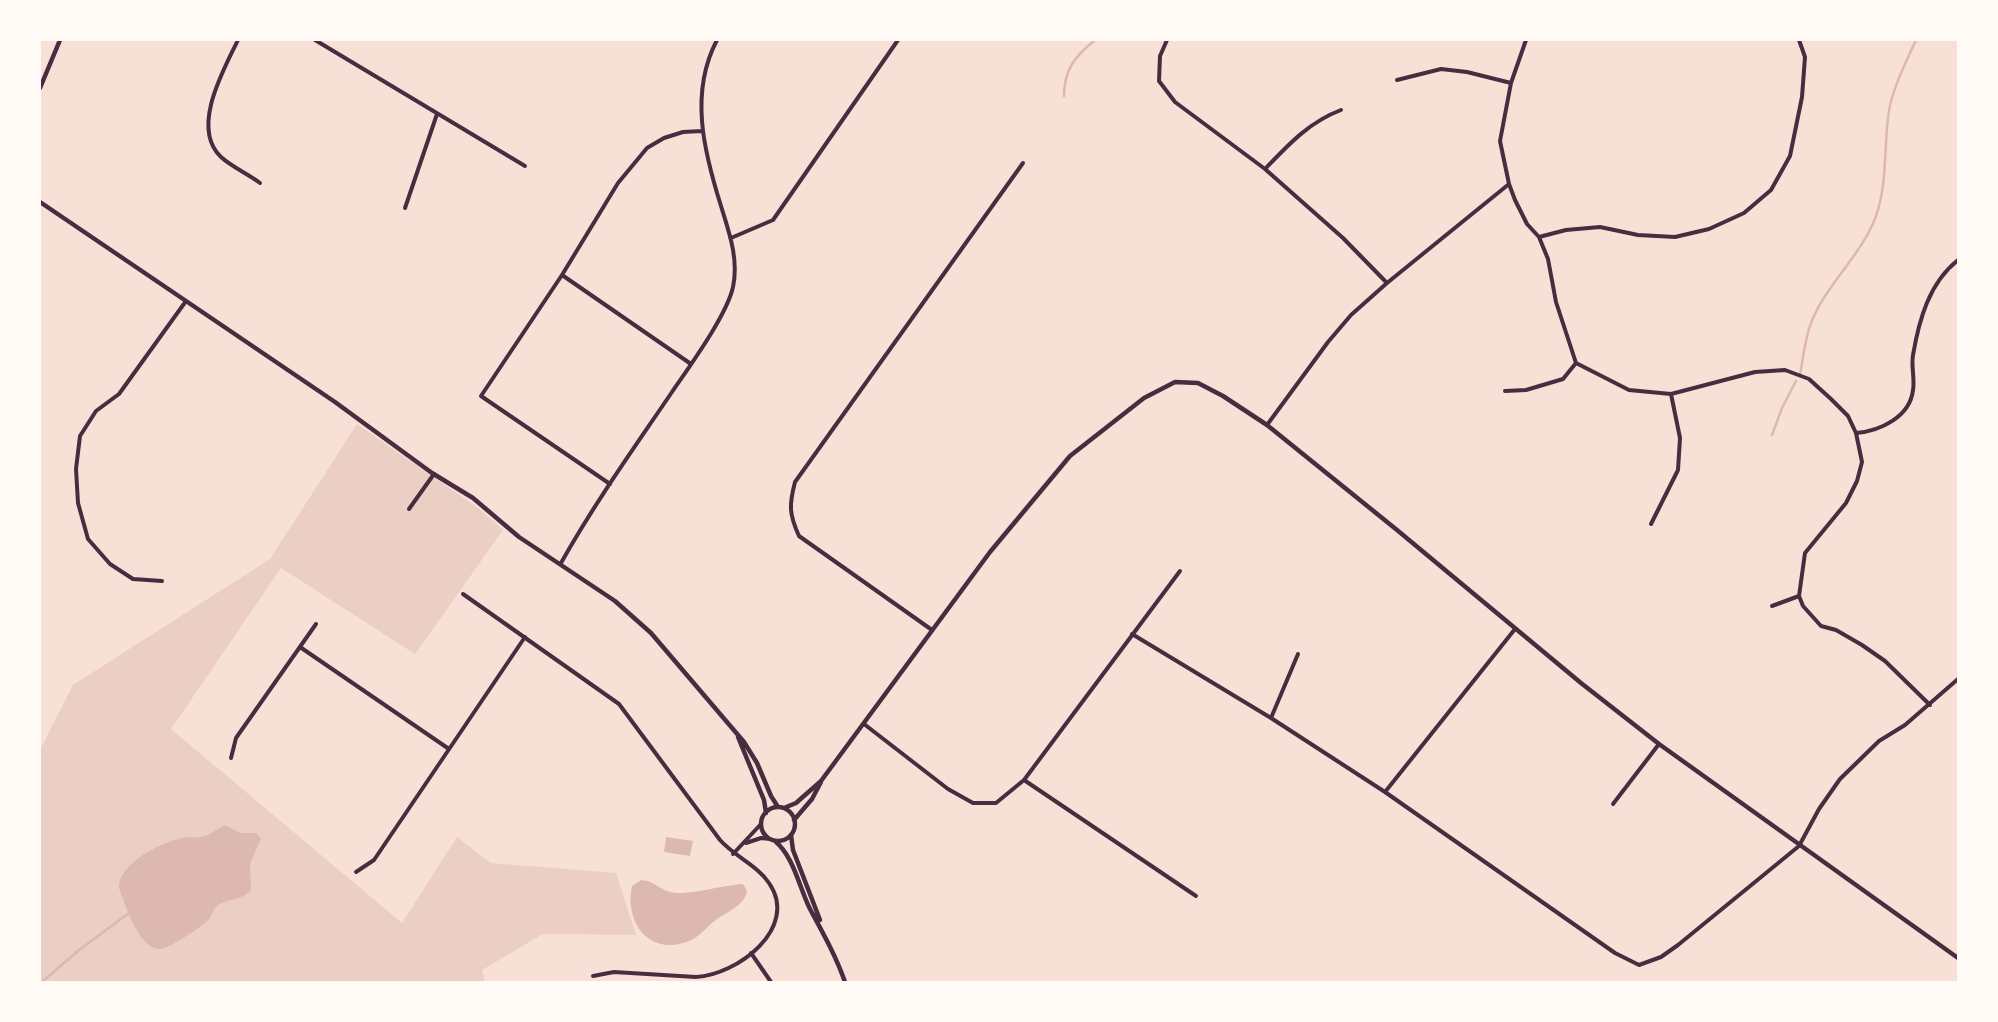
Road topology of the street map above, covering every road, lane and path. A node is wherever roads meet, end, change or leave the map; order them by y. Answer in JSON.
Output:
{"nodes":[{"id":1,"x":60,"y":40,"type":"edge"},
{"id":2,"x":238,"y":40,"type":"edge"},
{"id":3,"x":315,"y":40,"type":"edge"},
{"id":4,"x":717,"y":40,"type":"edge"},
{"id":5,"x":898,"y":40,"type":"edge"},
{"id":6,"x":1167,"y":40,"type":"edge"},
{"id":7,"x":1526,"y":40,"type":"edge"},
{"id":8,"x":1799,"y":40,"type":"edge"},
{"id":9,"x":1397,"y":80,"type":"dead end"},
{"id":10,"x":1511,"y":83,"type":"junction"},
{"id":11,"x":40,"y":88,"type":"edge"},
{"id":12,"x":1341,"y":110,"type":"dead end"},
{"id":13,"x":437,"y":114,"type":"junction"},
{"id":14,"x":702,"y":131,"type":"junction"},
{"id":15,"x":1022,"y":163,"type":"dead end"},
{"id":16,"x":524,"y":166,"type":"dead end"},
{"id":17,"x":1265,"y":169,"type":"junction"},
{"id":18,"x":260,"y":183,"type":"dead end"},
{"id":19,"x":1509,"y":184,"type":"junction"},
{"id":20,"x":41,"y":202,"type":"edge"},
{"id":21,"x":405,"y":208,"type":"dead end"},
{"id":22,"x":1539,"y":237,"type":"junction"},
{"id":23,"x":731,"y":238,"type":"junction"},
{"id":24,"x":1958,"y":260,"type":"edge"},
{"id":25,"x":562,"y":274,"type":"junction"},
{"id":26,"x":1387,"y":283,"type":"junction"},
{"id":27,"x":186,"y":301,"type":"junction"},
{"id":28,"x":1576,"y":363,"type":"junction"},
{"id":29,"x":691,"y":364,"type":"junction"},
{"id":30,"x":1505,"y":391,"type":"dead end"},
{"id":31,"x":1672,"y":394,"type":"junction"},
{"id":32,"x":1267,"y":425,"type":"junction"},
{"id":33,"x":1856,"y":433,"type":"junction"},
{"id":34,"x":434,"y":474,"type":"junction"},
{"id":35,"x":610,"y":484,"type":"junction"},
{"id":36,"x":409,"y":509,"type":"dead end"},
{"id":37,"x":1651,"y":524,"type":"dead end"},
{"id":38,"x":561,"y":563,"type":"junction"},
{"id":39,"x":1180,"y":571,"type":"dead end"},
{"id":40,"x":162,"y":581,"type":"dead end"},
{"id":41,"x":463,"y":594,"type":"dead end"},
{"id":42,"x":1799,"y":596,"type":"junction"},
{"id":43,"x":1772,"y":606,"type":"dead end"},
{"id":44,"x":316,"y":624,"type":"dead end"},
{"id":45,"x":932,"y":630,"type":"junction"},
{"id":46,"x":1515,"y":630,"type":"junction"},
{"id":47,"x":1132,"y":634,"type":"junction"},
{"id":48,"x":525,"y":637,"type":"junction"},
{"id":49,"x":300,"y":647,"type":"junction"},
{"id":50,"x":1298,"y":654,"type":"dead end"},
{"id":51,"x":1958,"y":679,"type":"edge"},
{"id":52,"x":1930,"y":705,"type":"junction"},
{"id":53,"x":1271,"y":718,"type":"junction"},
{"id":54,"x":864,"y":724,"type":"junction"},
{"id":55,"x":738,"y":736,"type":"junction"},
{"id":56,"x":1659,"y":744,"type":"junction"},
{"id":57,"x":449,"y":749,"type":"junction"},
{"id":58,"x":231,"y":758,"type":"dead end"},
{"id":59,"x":1024,"y":780,"type":"junction"},
{"id":60,"x":821,"y":781,"type":"junction"},
{"id":61,"x":1386,"y":792,"type":"junction"},
{"id":62,"x":1613,"y":804,"type":"dead end"},
{"id":63,"x":781,"y":808,"type":"junction"},
{"id":64,"x":766,"y":812,"type":"junction"},
{"id":65,"x":794,"y":820,"type":"junction"},
{"id":66,"x":761,"y":824,"type":"junction"},
{"id":67,"x":791,"y":835,"type":"junction"},
{"id":68,"x":770,"y":839,"type":"junction"},
{"id":69,"x":775,"y":841,"type":"junction"},
{"id":70,"x":746,"y":843,"type":"junction"},
{"id":71,"x":1799,"y":846,"type":"junction"},
{"id":72,"x":734,"y":854,"type":"junction"},
{"id":73,"x":356,"y":872,"type":"dead end"},
{"id":74,"x":1196,"y":896,"type":"dead end"},
{"id":75,"x":822,"y":926,"type":"junction"},
{"id":76,"x":750,"y":953,"type":"junction"},
{"id":77,"x":1958,"y":958,"type":"edge"},
{"id":78,"x":593,"y":976,"type":"dead end"},
{"id":79,"x":771,"y":982,"type":"edge"},
{"id":80,"x":845,"y":982,"type":"edge"}],
"edges":[{"from":1,"to":11,"type":"street"},
{"from":2,"to":18,"type":"street"},
{"from":3,"to":13,"type":"street"},
{"from":4,"to":14,"type":"street"},
{"from":5,"to":23,"type":"street"},
{"from":6,"to":17,"type":"street"},
{"from":7,"to":10,"type":"street"},
{"from":8,"to":22,"type":"street"},
{"from":9,"to":10,"type":"street"},
{"from":10,"to":19,"type":"street"},
{"from":12,"to":17,"type":"street"},
{"from":13,"to":16,"type":"street"},
{"from":13,"to":21,"type":"street"},
{"from":14,"to":23,"type":"street"},
{"from":14,"to":25,"type":"street"},
{"from":15,"to":45,"type":"street"},
{"from":17,"to":26,"type":"street"},
{"from":19,"to":22,"type":"street"},
{"from":19,"to":26,"type":"street"},
{"from":20,"to":27,"type":"street"},
{"from":22,"to":28,"type":"street"},
{"from":23,"to":29,"type":"street"},
{"from":24,"to":33,"type":"street"},
{"from":25,"to":29,"type":"street"},
{"from":25,"to":35,"type":"street"},
{"from":26,"to":32,"type":"street"},
{"from":27,"to":34,"type":"street"},
{"from":27,"to":40,"type":"street"},
{"from":28,"to":30,"type":"street"},
{"from":28,"to":31,"type":"street"},
{"from":29,"to":35,"type":"street"},
{"from":31,"to":33,"type":"street"},
{"from":31,"to":37,"type":"street"},
{"from":32,"to":45,"type":"street"},
{"from":32,"to":46,"type":"street"},
{"from":33,"to":42,"type":"street"},
{"from":34,"to":36,"type":"street"},
{"from":34,"to":38,"type":"street"},
{"from":35,"to":38,"type":"street"},
{"from":38,"to":55,"type":"street"},
{"from":39,"to":47,"type":"street"},
{"from":41,"to":48,"type":"street"},
{"from":42,"to":43,"type":"street"},
{"from":42,"to":52,"type":"street"},
{"from":44,"to":49,"type":"street"},
{"from":45,"to":54,"type":"street"},
{"from":46,"to":56,"type":"street"},
{"from":46,"to":61,"type":"street"},
{"from":47,"to":53,"type":"street"},
{"from":47,"to":59,"type":"street"},
{"from":48,"to":57,"type":"street"},
{"from":48,"to":72,"type":"street"},
{"from":49,"to":57,"type":"street"},
{"from":49,"to":58,"type":"street"},
{"from":50,"to":53,"type":"street"},
{"from":51,"to":52,"type":"street"},
{"from":52,"to":71,"type":"street"},
{"from":53,"to":61,"type":"street"},
{"from":54,"to":59,"type":"street"},
{"from":54,"to":60,"type":"street"},
{"from":55,"to":63,"type":"street"},
{"from":55,"to":64,"type":"street"},
{"from":56,"to":62,"type":"street"},
{"from":56,"to":71,"type":"street"},
{"from":57,"to":73,"type":"street"},
{"from":59,"to":74,"type":"street"},
{"from":60,"to":63,"type":"street"},
{"from":60,"to":65,"type":"street"},
{"from":61,"to":71,"type":"street"},
{"from":63,"to":64,"type":"street"},
{"from":63,"to":65,"type":"street"},
{"from":64,"to":66,"type":"street"},
{"from":65,"to":67,"type":"street"},
{"from":66,"to":68,"type":"street"},
{"from":66,"to":70,"type":"street"},
{"from":67,"to":69,"type":"street"},
{"from":67,"to":75,"type":"street"},
{"from":68,"to":69,"type":"street"},
{"from":68,"to":70,"type":"street"},
{"from":69,"to":75,"type":"street"},
{"from":70,"to":72,"type":"street"},
{"from":71,"to":77,"type":"street"},
{"from":72,"to":76,"type":"street"},
{"from":75,"to":80,"type":"street"},
{"from":76,"to":78,"type":"street"},
{"from":76,"to":79,"type":"street"}]}
